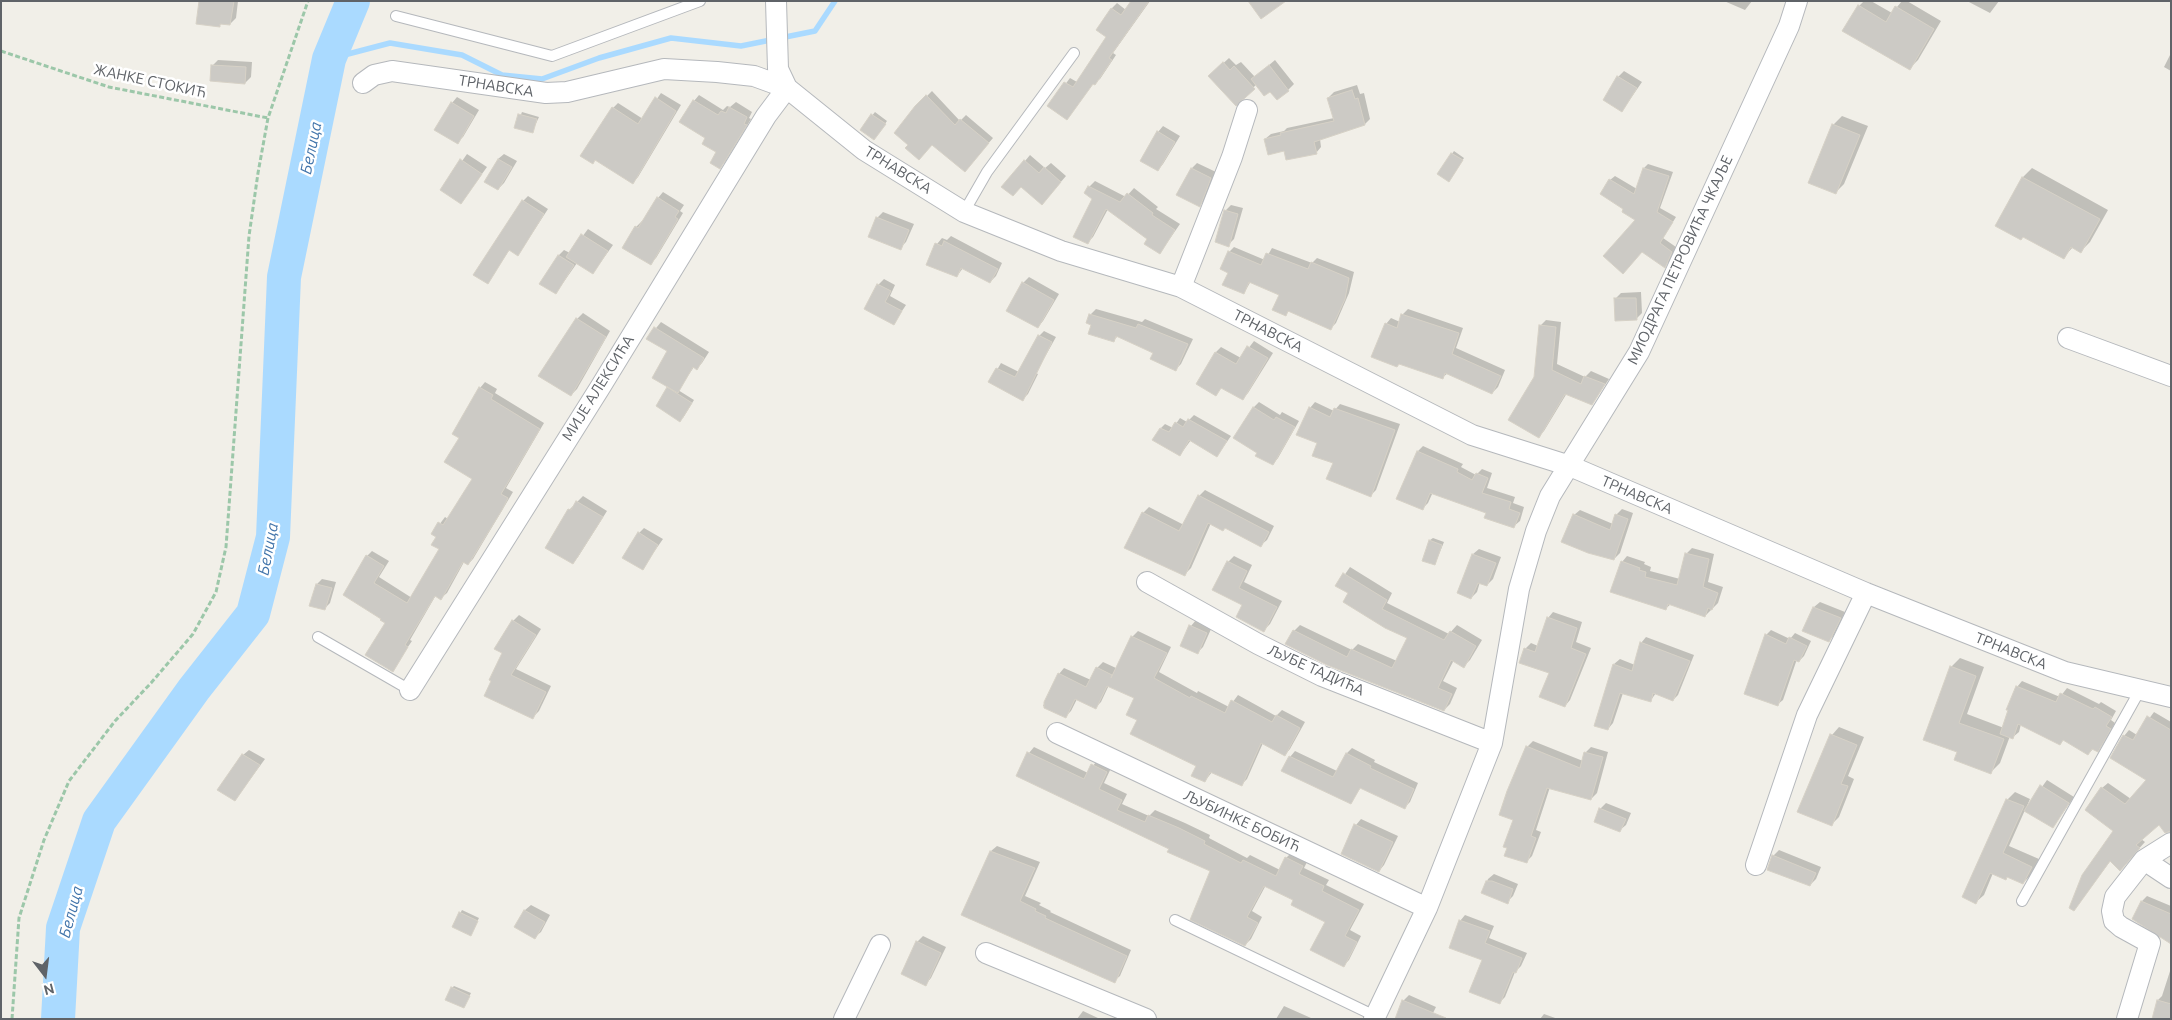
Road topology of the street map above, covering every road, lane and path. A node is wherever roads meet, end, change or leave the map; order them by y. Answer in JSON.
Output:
{"nodes":[{"id":1,"x":308,"y":1,"type":"edge"},
{"id":2,"x":700,"y":1,"type":"edge"},
{"id":3,"x":776,"y":1,"type":"edge"},
{"id":4,"x":1797,"y":1,"type":"edge"},
{"id":5,"x":396,"y":16,"type":"dead end"},
{"id":6,"x":1,"y":51,"type":"edge"},
{"id":7,"x":1074,"y":53,"type":"dead end"},
{"id":8,"x":363,"y":83,"type":"dead end"},
{"id":9,"x":787,"y":88,"type":"junction"},
{"id":10,"x":1247,"y":110,"type":"dead end"},
{"id":11,"x":268,"y":118,"type":"junction"},
{"id":12,"x":964,"y":212,"type":"junction"},
{"id":13,"x":1181,"y":287,"type":"junction"},
{"id":14,"x":2068,"y":338,"type":"dead end"},
{"id":15,"x":2171,"y":376,"type":"edge"},
{"id":16,"x":1570,"y":466,"type":"junction"},
{"id":17,"x":1147,"y":582,"type":"dead end"},
{"id":18,"x":1866,"y":593,"type":"junction"},
{"id":19,"x":318,"y":637,"type":"dead end"},
{"id":20,"x":410,"y":690,"type":"joint"},
{"id":21,"x":2140,"y":690,"type":"junction"},
{"id":22,"x":2171,"y":698,"type":"edge"},
{"id":23,"x":1057,"y":734,"type":"dead end"},
{"id":24,"x":1492,"y":742,"type":"junction"},
{"id":25,"x":2171,"y":842,"type":"edge"},
{"id":26,"x":2144,"y":860,"type":"junction"},
{"id":27,"x":1756,"y":866,"type":"dead end"},
{"id":28,"x":2171,"y":878,"type":"edge"},
{"id":29,"x":2022,"y":902,"type":"dead end"},
{"id":30,"x":1427,"y":908,"type":"junction"},
{"id":31,"x":1175,"y":920,"type":"dead end"},
{"id":32,"x":880,"y":945,"type":"dead end"},
{"id":33,"x":986,"y":953,"type":"dead end"},
{"id":34,"x":1374,"y":1018,"type":"edge"},
{"id":35,"x":12,"y":1019,"type":"edge"},
{"id":36,"x":844,"y":1019,"type":"edge"},
{"id":37,"x":1146,"y":1019,"type":"edge"},
{"id":38,"x":2127,"y":1019,"type":"edge"}],
"edges":[{"from":1,"to":11,"type":"path"},
{"from":2,"to":5,"type":"lane"},
{"from":3,"to":9,"type":"street"},
{"from":4,"to":16,"type":"street","name":"МИОДРАГА ПЕТРОВИЋА ЧКАЉЕ"},
{"from":6,"to":11,"type":"path","name":"ЖАНКЕ СТОКИЋ"},
{"from":7,"to":12,"type":"lane"},
{"from":8,"to":9,"type":"street","name":"ТРНАВСКА"},
{"from":9,"to":12,"type":"street","name":"ТРНАВСКА"},
{"from":9,"to":20,"type":"street","name":"МИЈЕ АЛЕКСИЋА"},
{"from":10,"to":13,"type":"street"},
{"from":11,"to":35,"type":"path"},
{"from":12,"to":13,"type":"street","name":"ТРНАВСКА"},
{"from":13,"to":16,"type":"street","name":"ТРНАВСКА"},
{"from":14,"to":15,"type":"street"},
{"from":16,"to":18,"type":"street","name":"ТРНАВСКА"},
{"from":16,"to":24,"type":"street","name":"МИОДРАГА ПЕТРОВИЋА ЧКАЉЕ"},
{"from":17,"to":24,"type":"street","name":"ЉУБЕ ТАДИЋА"},
{"from":18,"to":21,"type":"street","name":"ТРНАВСКА"},
{"from":18,"to":27,"type":"street"},
{"from":19,"to":20,"type":"lane"},
{"from":21,"to":22,"type":"street","name":"ТРНАВСКА"},
{"from":21,"to":29,"type":"lane"},
{"from":23,"to":30,"type":"street","name":"ЉУБИНКЕ БОБИЋ"},
{"from":24,"to":30,"type":"street","name":"МИОДРАГА ПЕТРОВИЋА ЧКАЉЕ"},
{"from":25,"to":26,"type":"street"},
{"from":26,"to":28,"type":"street"},
{"from":26,"to":38,"type":"street"},
{"from":30,"to":34,"type":"street","name":"МИОДРАГА ПЕТРОВИЋА ЧКАЉЕ"},
{"from":31,"to":34,"type":"lane"},
{"from":32,"to":36,"type":"street"},
{"from":33,"to":37,"type":"street"}]}
